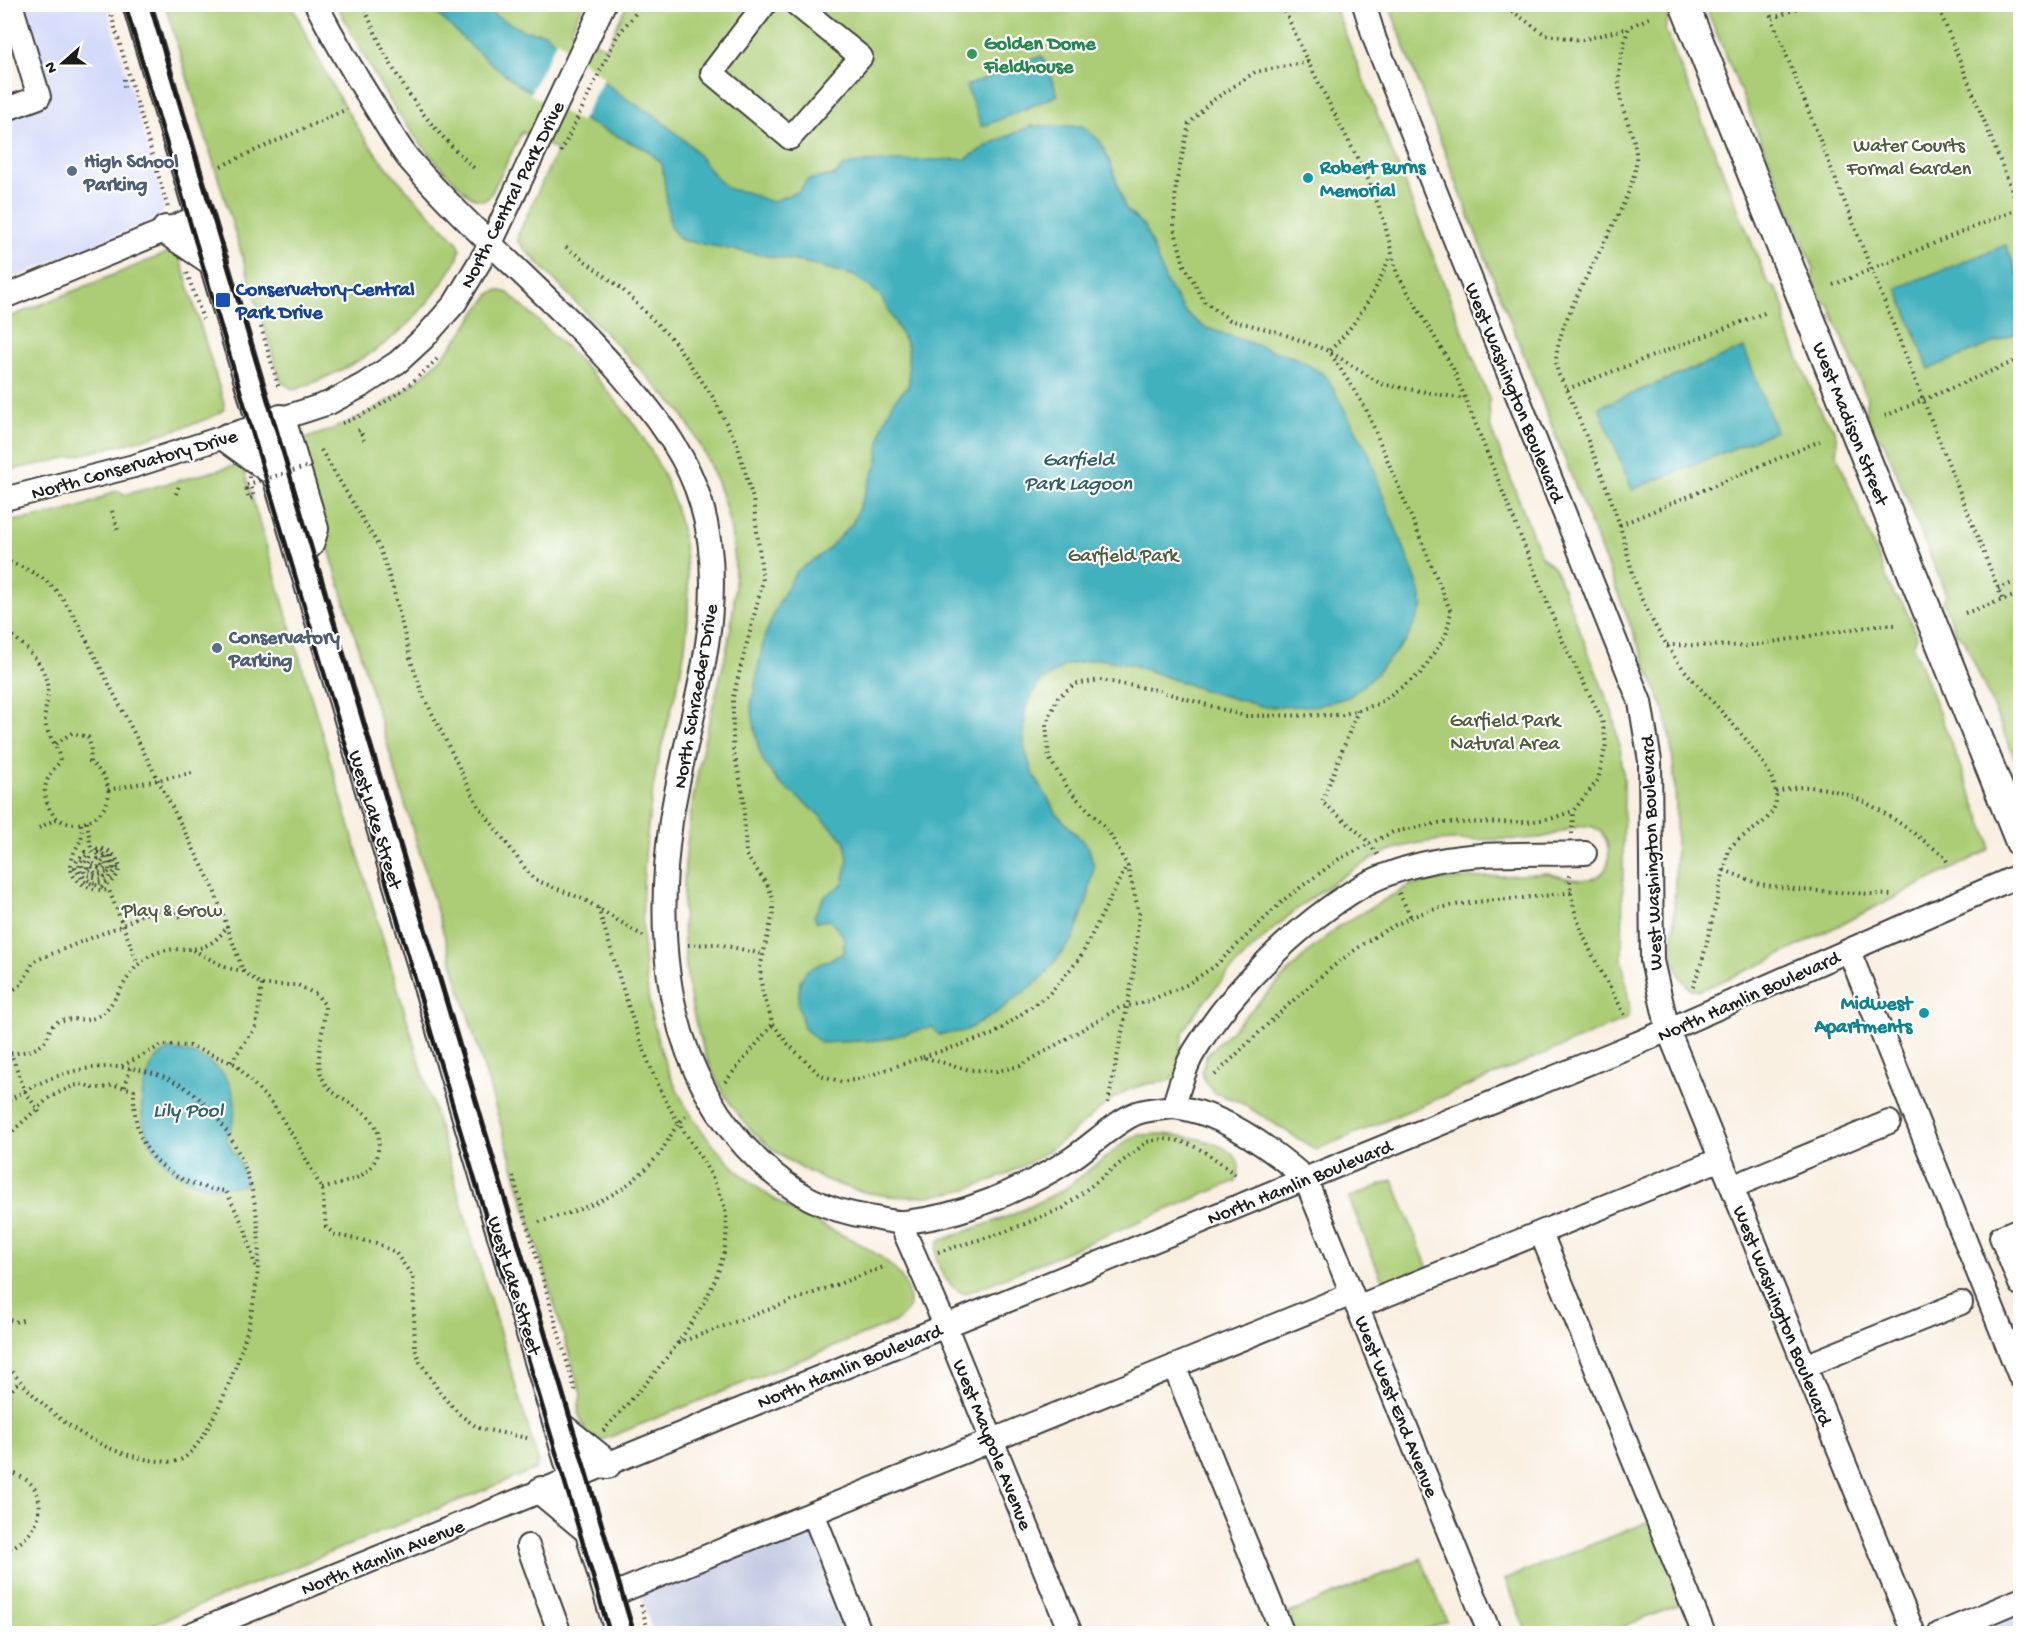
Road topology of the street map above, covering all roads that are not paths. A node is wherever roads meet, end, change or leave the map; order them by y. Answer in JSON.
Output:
{"nodes":[{"id":1,"x":11,"y":4,"type":"edge"},
{"id":2,"x":137,"y":4,"type":"edge"},
{"id":3,"x":316,"y":4,"type":"edge"},
{"id":4,"x":604,"y":4,"type":"edge"},
{"id":5,"x":765,"y":4,"type":"edge"},
{"id":6,"x":796,"y":4,"type":"edge"},
{"id":7,"x":1364,"y":4,"type":"edge"},
{"id":8,"x":1684,"y":4,"type":"edge"},
{"id":9,"x":4,"y":110,"type":"edge"},
{"id":10,"x":166,"y":216,"type":"junction"},
{"id":11,"x":200,"y":216,"type":"junction"},
{"id":12,"x":491,"y":243,"type":"junction"},
{"id":13,"x":214,"y":262,"type":"junction"},
{"id":14,"x":4,"y":297,"type":"edge"},
{"id":15,"x":226,"y":303,"type":"junction"},
{"id":16,"x":262,"y":426,"type":"junction"},
{"id":17,"x":277,"y":474,"type":"junction"},
{"id":18,"x":4,"y":499,"type":"edge"},
{"id":19,"x":303,"y":560,"type":"junction"},
{"id":20,"x":2020,"y":842,"type":"edge"},
{"id":21,"x":1578,"y":853,"type":"road end"},
{"id":22,"x":2020,"y":875,"type":"edge"},
{"id":23,"x":1849,"y":951,"type":"junction"},
{"id":24,"x":1668,"y":1030,"type":"junction"},
{"id":25,"x":1173,"y":1107,"type":"junction"},
{"id":26,"x":1889,"y":1122,"type":"dead end"},
{"id":27,"x":1721,"y":1159,"type":"junction"},
{"id":28,"x":1305,"y":1178,"type":"junction"},
{"id":29,"x":1732,"y":1187,"type":"junction"},
{"id":30,"x":900,"y":1222,"type":"junction"},
{"id":31,"x":2020,"y":1228,"type":"edge"},
{"id":32,"x":1540,"y":1233,"type":"junction"},
{"id":33,"x":2020,"y":1284,"type":"edge"},
{"id":34,"x":1355,"y":1301,"type":"junction"},
{"id":35,"x":1961,"y":1303,"type":"dead end"},
{"id":36,"x":527,"y":1320,"type":"junction"},
{"id":37,"x":945,"y":1325,"type":"junction"},
{"id":38,"x":1174,"y":1365,"type":"junction"},
{"id":39,"x":1805,"y":1366,"type":"junction"},
{"id":40,"x":2020,"y":1377,"type":"edge"},
{"id":41,"x":558,"y":1425,"type":"junction"},
{"id":42,"x":992,"y":1439,"type":"junction"},
{"id":43,"x":607,"y":1464,"type":"junction"},
{"id":44,"x":558,"y":1484,"type":"junction"},
{"id":45,"x":813,"y":1513,"type":"junction"},
{"id":46,"x":528,"y":1546,"type":"dead end"},
{"id":47,"x":609,"y":1596,"type":"junction"},
{"id":48,"x":2020,"y":1600,"type":"edge"},
{"id":49,"x":191,"y":1634,"type":"edge"},
{"id":50,"x":560,"y":1634,"type":"edge"},
{"id":51,"x":620,"y":1634,"type":"edge"},
{"id":52,"x":861,"y":1634,"type":"edge"},
{"id":53,"x":1071,"y":1634,"type":"edge"},
{"id":54,"x":1283,"y":1634,"type":"edge"},
{"id":55,"x":1490,"y":1634,"type":"edge"},
{"id":56,"x":1704,"y":1634,"type":"edge"},
{"id":57,"x":1914,"y":1634,"type":"edge"},
{"id":58,"x":1938,"y":1634,"type":"edge"}],
"edges":[{"from":1,"to":9,"type":"street"},
{"from":2,"to":11,"type":"main road","name":"West Lake Street"},
{"from":3,"to":12,"type":"street","name":"North Schraeder Drive"},
{"from":4,"to":12,"type":"street","name":"North Central Park Drive"},
{"from":5,"to":6,"type":"street"},
{"from":7,"to":24,"type":"street","name":"West Washington Boulevard"},
{"from":8,"to":20,"type":"main road","name":"West Madison Street"},
{"from":10,"to":11,"type":"street"},
{"from":10,"to":13,"type":"main road"},
{"from":10,"to":14,"type":"street"},
{"from":11,"to":13,"type":"main road","name":"West Lake Street"},
{"from":12,"to":16,"type":"street","name":"North Central Park Drive"},
{"from":12,"to":30,"type":"street","name":"North Schraeder Drive"},
{"from":13,"to":15,"type":"main road","name":"West Lake Street"},
{"from":15,"to":16,"type":"main road","name":"West Lake Street"},
{"from":15,"to":16,"type":"main road"},
{"from":16,"to":17,"type":"main road","name":"West Lake Street"},
{"from":16,"to":17,"type":"main road"},
{"from":16,"to":18,"type":"street","name":"North Conservatory Drive"},
{"from":16,"to":19,"type":"main road"},
{"from":17,"to":19,"type":"main road","name":"West Lake Street"},
{"from":19,"to":36,"type":"main road","name":"West Lake Street"},
{"from":21,"to":25,"type":"street"},
{"from":22,"to":23,"type":"street","name":"North Hamlin Boulevard"},
{"from":23,"to":24,"type":"street","name":"North Hamlin Boulevard"},
{"from":23,"to":40,"type":"street"},
{"from":24,"to":27,"type":"street","name":"West Washington Boulevard"},
{"from":24,"to":28,"type":"street","name":"North Hamlin Boulevard"},
{"from":25,"to":28,"type":"street"},
{"from":25,"to":30,"type":"street"},
{"from":26,"to":29,"type":"street"},
{"from":27,"to":29,"type":"street","name":"West Washington Boulevard"},
{"from":27,"to":32,"type":"street"},
{"from":28,"to":34,"type":"street","name":"West West End Avenue"},
{"from":28,"to":37,"type":"street","name":"North Hamlin Boulevard"},
{"from":29,"to":39,"type":"street","name":"West Washington Boulevard"},
{"from":30,"to":37,"type":"street","name":"West Maypole Avenue"},
{"from":31,"to":33,"type":"street"},
{"from":32,"to":34,"type":"street"},
{"from":32,"to":56,"type":"street"},
{"from":34,"to":38,"type":"street"},
{"from":34,"to":55,"type":"street","name":"West West End Avenue"},
{"from":35,"to":39,"type":"street"},
{"from":36,"to":41,"type":"main road","name":"West Lake Street"},
{"from":36,"to":44,"type":"main road"},
{"from":37,"to":42,"type":"street","name":"West Maypole Avenue"},
{"from":37,"to":43,"type":"street","name":"North Hamlin Boulevard"},
{"from":38,"to":42,"type":"street"},
{"from":38,"to":54,"type":"street"},
{"from":39,"to":57,"type":"street","name":"West Washington Boulevard"},
{"from":41,"to":43,"type":"main road"},
{"from":41,"to":44,"type":"main road","name":"West Lake Street"},
{"from":42,"to":45,"type":"street"},
{"from":42,"to":53,"type":"street","name":"West Maypole Avenue"},
{"from":43,"to":44,"type":"street","name":"North Hamlin Boulevard"},
{"from":44,"to":47,"type":"main road","name":"West Lake Street"},
{"from":44,"to":49,"type":"street","name":"North Hamlin Avenue"},
{"from":45,"to":47,"type":"street"},
{"from":45,"to":52,"type":"street"},
{"from":46,"to":50,"type":"street"},
{"from":47,"to":51,"type":"main road","name":"West Lake Street"},
{"from":48,"to":58,"type":"street"}]}
